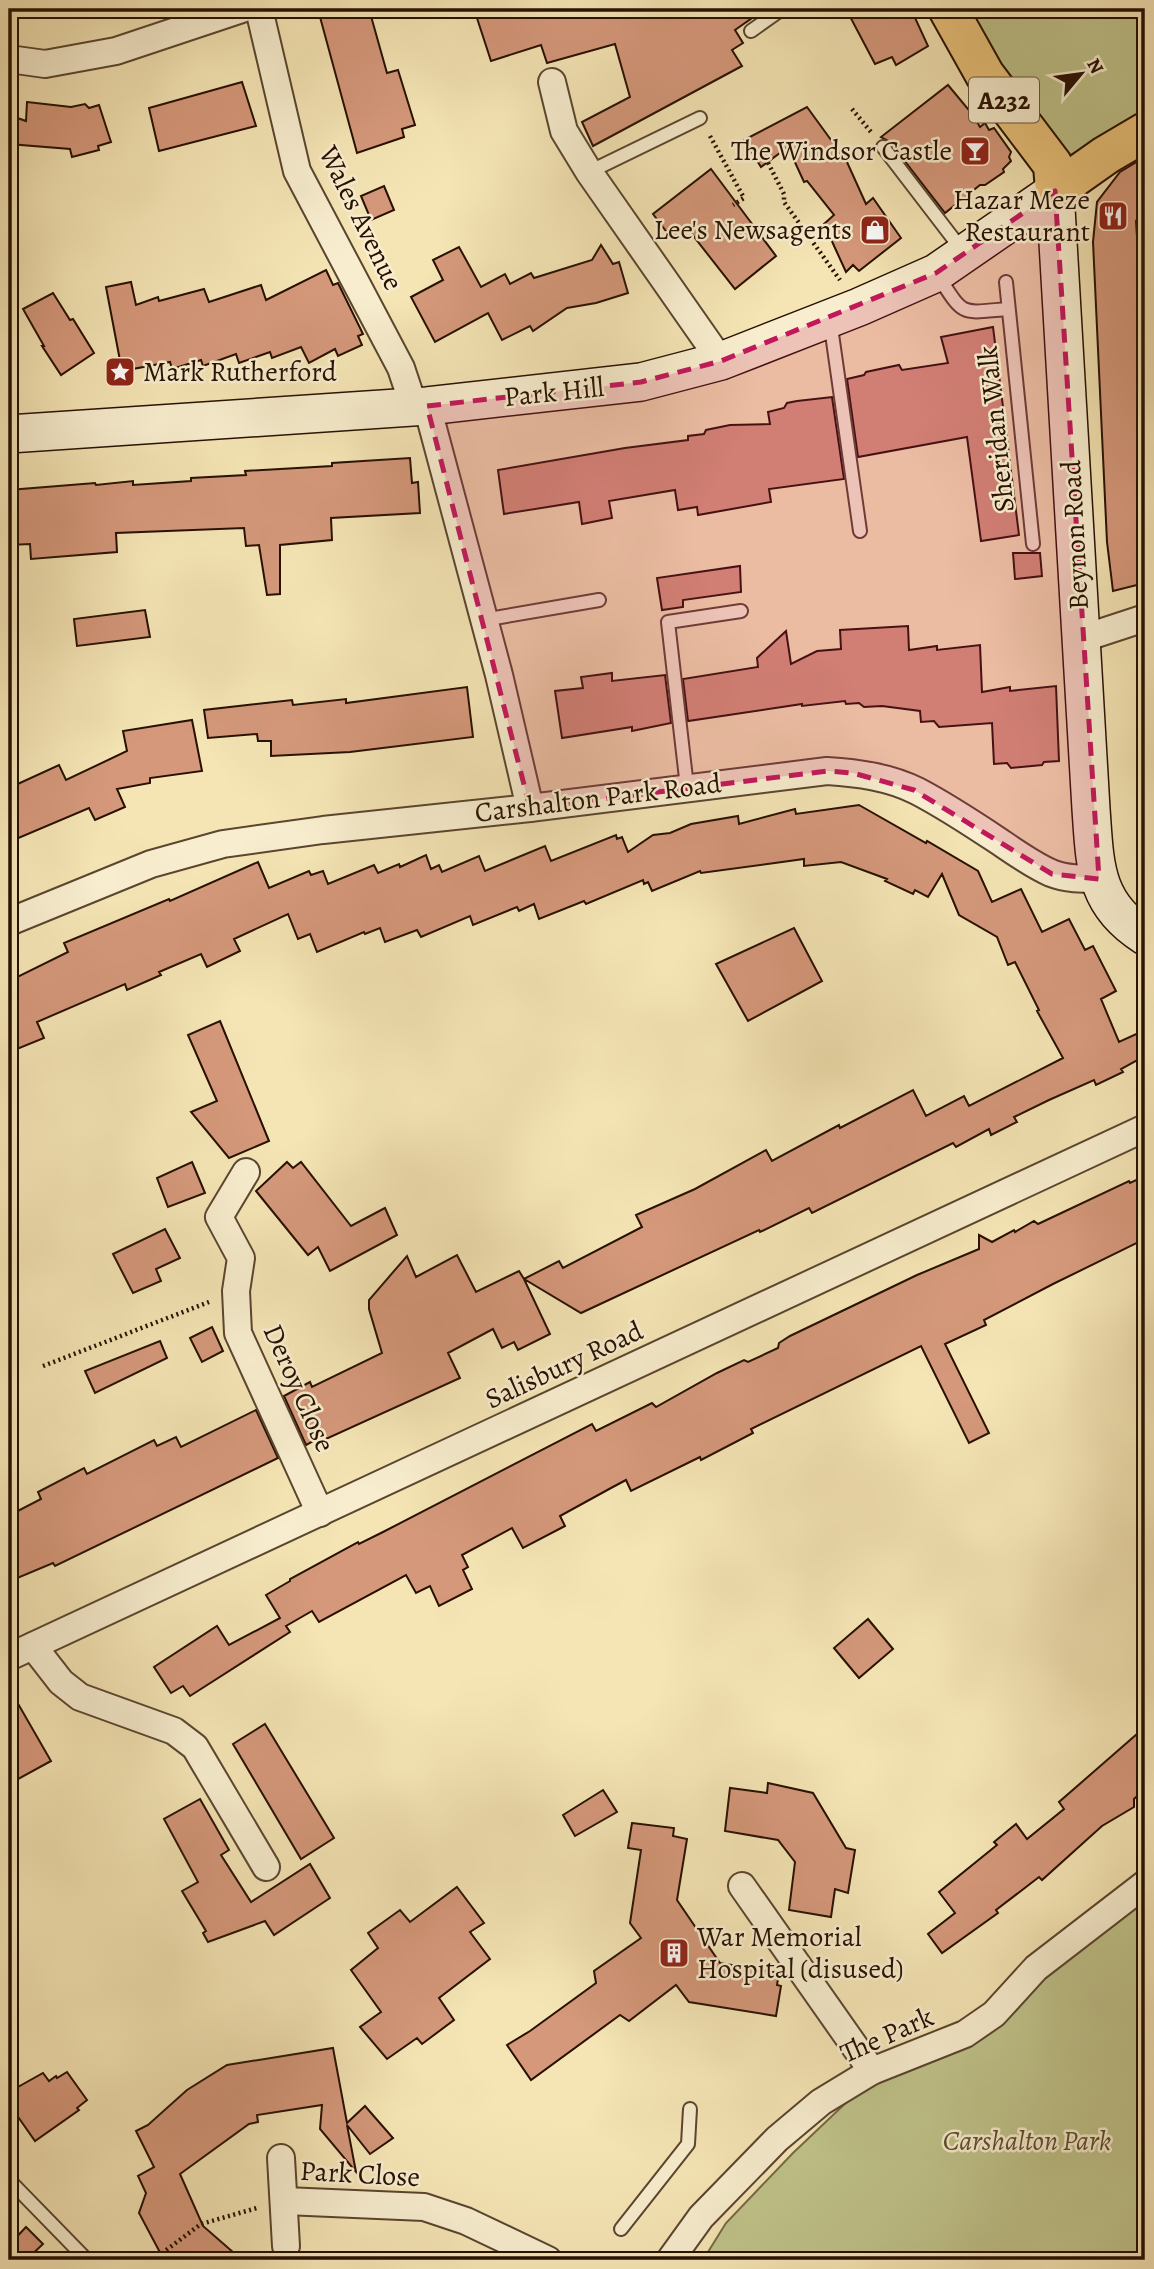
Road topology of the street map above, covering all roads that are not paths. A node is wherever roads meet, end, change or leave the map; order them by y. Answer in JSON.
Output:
{"nodes":[{"id":1,"x":242,"y":9,"type":"edge"},
{"id":2,"x":259,"y":9,"type":"edge"},
{"id":3,"x":782,"y":9,"type":"edge"},
{"id":4,"x":948,"y":9,"type":"edge"},
{"id":5,"x":751,"y":31,"type":"dead end"},
{"id":6,"x":9,"y":59,"type":"edge"},
{"id":7,"x":552,"y":82,"type":"dead end"},
{"id":8,"x":700,"y":118,"type":"road end"},
{"id":9,"x":1145,"y":132,"type":"edge"},
{"id":10,"x":883,"y":147,"type":"road end"},
{"id":11,"x":589,"y":172,"type":"junction"},
{"id":12,"x":1055,"y":191,"type":"junction"},
{"id":13,"x":950,"y":263,"type":"junction"},
{"id":14,"x":1006,"y":282,"type":"dead end"},
{"id":15,"x":1008,"y":309,"type":"junction"},
{"id":16,"x":845,"y":313,"type":"junction"},
{"id":17,"x":721,"y":361,"type":"junction"},
{"id":18,"x":421,"y":407,"type":"junction"},
{"id":19,"x":9,"y":434,"type":"edge"},
{"id":20,"x":860,"y":531,"type":"dead end"},
{"id":21,"x":1033,"y":544,"type":"dead end"},
{"id":22,"x":599,"y":600,"type":"dead end"},
{"id":23,"x":741,"y":611,"type":"dead end"},
{"id":24,"x":1145,"y":618,"type":"edge"},
{"id":25,"x":483,"y":620,"type":"junction"},
{"id":26,"x":1081,"y":639,"type":"junction"},
{"id":27,"x":687,"y":787,"type":"junction"},
{"id":28,"x":530,"y":808,"type":"junction"},
{"id":29,"x":1099,"y":879,"type":"junction"},
{"id":30,"x":9,"y":922,"type":"edge"},
{"id":31,"x":1145,"y":936,"type":"edge"},
{"id":32,"x":1145,"y":1128,"type":"edge"},
{"id":33,"x":246,"y":1172,"type":"dead end"},
{"id":34,"x":320,"y":1513,"type":"junction"},
{"id":35,"x":33,"y":1646,"type":"junction"},
{"id":36,"x":9,"y":1657,"type":"edge"},
{"id":37,"x":266,"y":1867,"type":"dead end"},
{"id":38,"x":1145,"y":1884,"type":"edge"},
{"id":39,"x":742,"y":1886,"type":"dead end"},
{"id":40,"x":872,"y":2071,"type":"junction"},
{"id":41,"x":690,"y":2109,"type":"dead end"},
{"id":42,"x":281,"y":2158,"type":"dead end"},
{"id":43,"x":9,"y":2180,"type":"edge"},
{"id":44,"x":285,"y":2201,"type":"junction"},
{"id":45,"x":621,"y":2229,"type":"dead end"},
{"id":46,"x":286,"y":2246,"type":"dead end"},
{"id":47,"x":87,"y":2260,"type":"edge"},
{"id":48,"x":548,"y":2260,"type":"edge"},
{"id":49,"x":670,"y":2260,"type":"edge"}],
"edges":[{"from":1,"to":6,"type":"street"},
{"from":2,"to":18,"type":"street","name":"Wales Avenue"},
{"from":3,"to":5,"type":"lane"},
{"from":4,"to":12,"type":"highway","number":"A232"},
{"from":7,"to":11,"type":"street"},
{"from":8,"to":11,"type":"lane"},
{"from":9,"to":12,"type":"highway"},
{"from":10,"to":13,"type":"lane"},
{"from":11,"to":17,"type":"street"},
{"from":12,"to":13,"type":"main road","name":"Park Hill"},
{"from":12,"to":26,"type":"main road","name":"Beynon Road"},
{"from":13,"to":15,"type":"lane","name":"Sheridan Walk"},
{"from":13,"to":16,"type":"main road","name":"Park Hill"},
{"from":14,"to":15,"type":"lane","name":"Sheridan Walk"},
{"from":15,"to":21,"type":"lane","name":"Sheridan Walk"},
{"from":16,"to":17,"type":"main road","name":"Park Hill"},
{"from":16,"to":20,"type":"lane"},
{"from":17,"to":18,"type":"main road","name":"Park Hill"},
{"from":18,"to":19,"type":"main road","name":"Park Hill"},
{"from":18,"to":25,"type":"street","name":"Wales Avenue"},
{"from":22,"to":25,"type":"lane"},
{"from":23,"to":27,"type":"lane"},
{"from":24,"to":26,"type":"street"},
{"from":25,"to":28,"type":"street","name":"Wales Avenue"},
{"from":26,"to":29,"type":"main road","name":"Beynon Road"},
{"from":27,"to":28,"type":"street","name":"Carshalton Park Road"},
{"from":27,"to":29,"type":"street","name":"Carshalton Park Road"},
{"from":28,"to":30,"type":"street","name":"Carshalton Park Road"},
{"from":29,"to":31,"type":"main road"},
{"from":32,"to":34,"type":"street","name":"Salisbury Road"},
{"from":33,"to":34,"type":"street","name":"Deroy Close"},
{"from":34,"to":35,"type":"street","name":"Salisbury Road"},
{"from":35,"to":36,"type":"street","name":"Salisbury Road"},
{"from":35,"to":37,"type":"street"},
{"from":38,"to":40,"type":"street","name":"The Park"},
{"from":39,"to":40,"type":"street"},
{"from":40,"to":49,"type":"street","name":"The Park"},
{"from":41,"to":45,"type":"lane"},
{"from":42,"to":44,"type":"street"},
{"from":43,"to":47,"type":"lane"},
{"from":44,"to":46,"type":"street"},
{"from":44,"to":48,"type":"street","name":"Park Close"}]}
